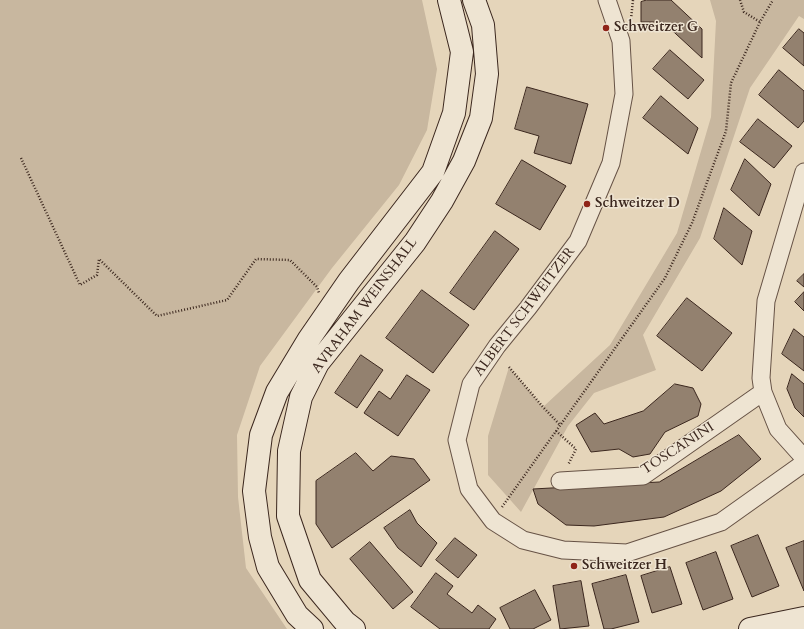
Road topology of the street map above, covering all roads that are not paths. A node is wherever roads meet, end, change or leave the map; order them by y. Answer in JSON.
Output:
{"nodes":[{"id":1,"x":449,"y":0,"type":"edge"},
{"id":2,"x":474,"y":0,"type":"edge"},
{"id":3,"x":607,"y":0,"type":"edge"},
{"id":4,"x":804,"y":172,"type":"edge"},
{"id":5,"x":763,"y":392,"type":"junction"},
{"id":6,"x":804,"y":458,"type":"edge"},
{"id":7,"x":804,"y":463,"type":"edge"},
{"id":8,"x":560,"y":481,"type":"road end"},
{"id":9,"x":804,"y":618,"type":"edge"},
{"id":10,"x":312,"y":629,"type":"edge"},
{"id":11,"x":354,"y":629,"type":"edge"},
{"id":12,"x":750,"y":629,"type":"edge"}],
"edges":[{"from":1,"to":10,"type":"main road","name":"AVRAHAM WEINSHALL"},
{"from":2,"to":11,"type":"main road","name":"AVRAHAM WEINSHALL"},
{"from":3,"to":7,"type":"street","name":"ALBERT SCHWEITZER"},
{"from":4,"to":5,"type":"street"},
{"from":5,"to":6,"type":"street"},
{"from":5,"to":8,"type":"street","name":"TOSCANINI"},
{"from":9,"to":12,"type":"main road"}]}
